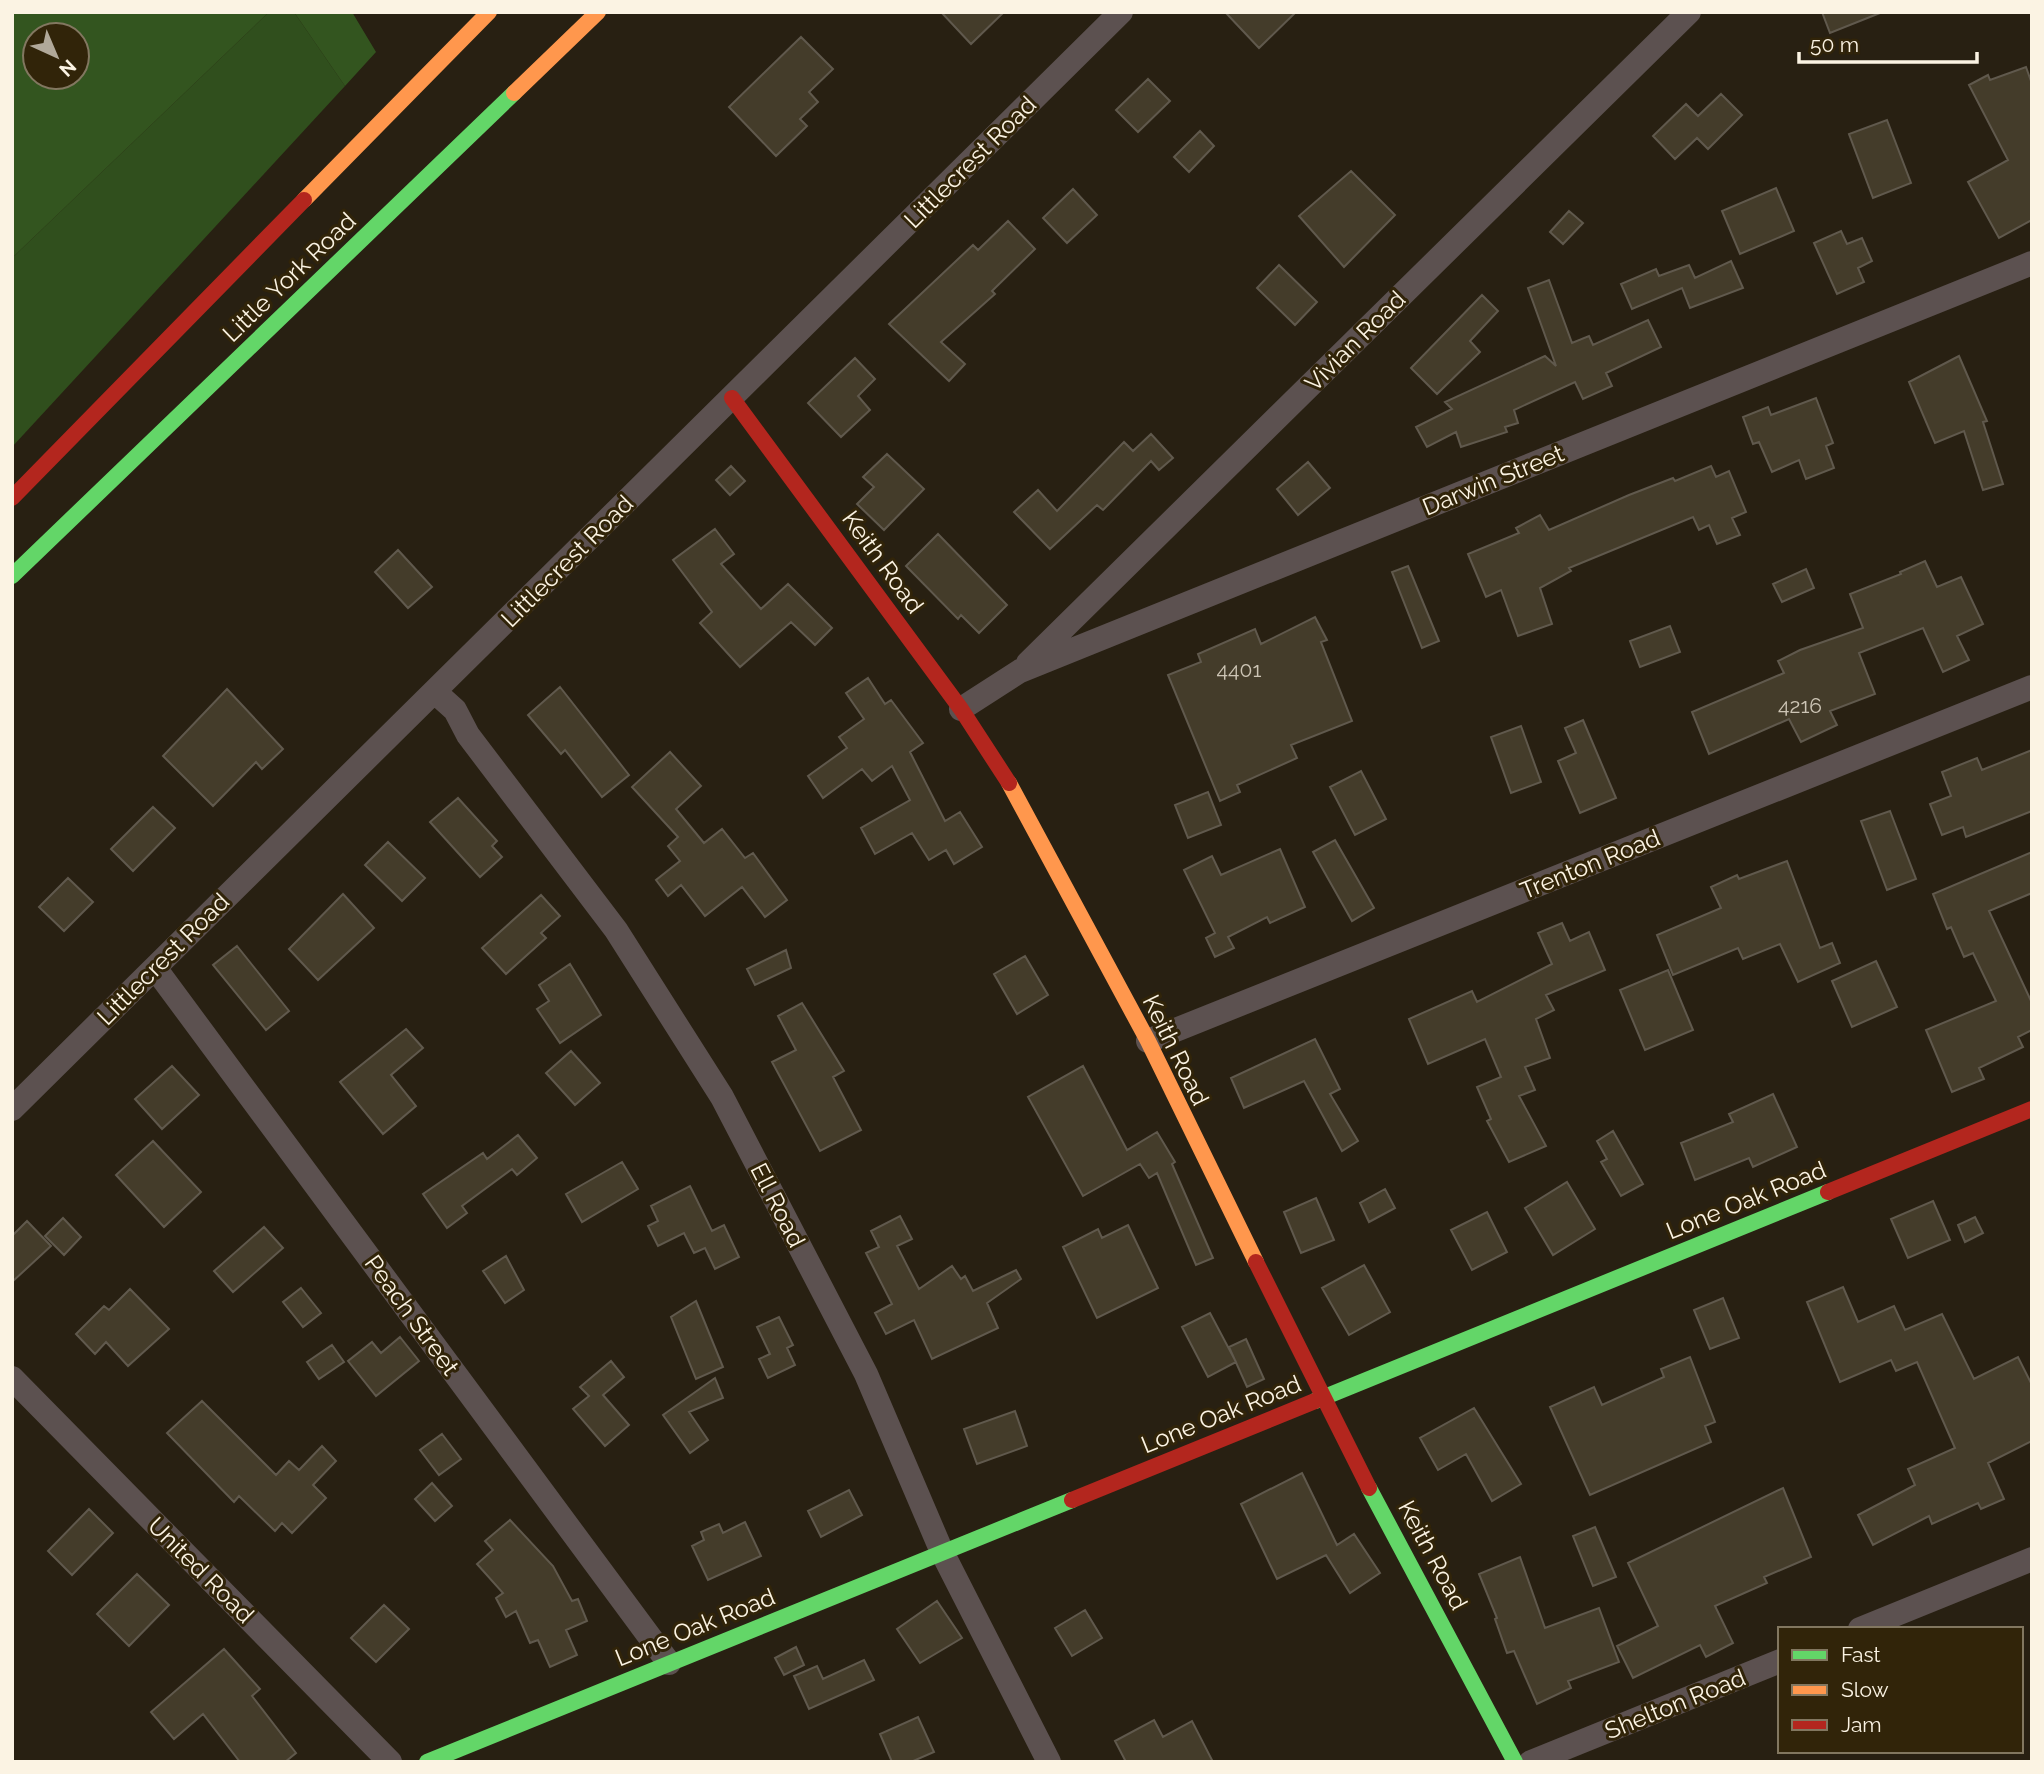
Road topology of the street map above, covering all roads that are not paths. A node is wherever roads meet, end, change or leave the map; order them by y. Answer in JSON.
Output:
{"nodes":[{"id":1,"x":489,"y":12,"type":"edge"},
{"id":2,"x":598,"y":12,"type":"edge"},
{"id":3,"x":1121,"y":12,"type":"edge"},
{"id":4,"x":1689,"y":12,"type":"edge"},
{"id":5,"x":2032,"y":263,"type":"edge"},
{"id":6,"x":732,"y":398,"type":"junction"},
{"id":7,"x":12,"y":498,"type":"edge"},
{"id":8,"x":12,"y":576,"type":"edge"},
{"id":9,"x":1020,"y":671,"type":"junction"},
{"id":10,"x":2032,"y":687,"type":"edge"},
{"id":11,"x":435,"y":692,"type":"junction"},
{"id":12,"x":961,"y":709,"type":"junction"},
{"id":13,"x":155,"y":968,"type":"junction"},
{"id":14,"x":1148,"y":1041,"type":"junction"},
{"id":15,"x":12,"y":1109,"type":"edge"},
{"id":16,"x":2032,"y":1109,"type":"edge"},
{"id":17,"x":12,"y":1378,"type":"edge"},
{"id":18,"x":1323,"y":1398,"type":"junction"},
{"id":19,"x":942,"y":1552,"type":"junction"},
{"id":20,"x":2032,"y":1559,"type":"edge"},
{"id":21,"x":1865,"y":1627,"type":"edge"},
{"id":22,"x":669,"y":1662,"type":"junction"},
{"id":23,"x":1778,"y":1662,"type":"edge"},
{"id":24,"x":390,"y":1762,"type":"edge"},
{"id":25,"x":427,"y":1762,"type":"edge"},
{"id":26,"x":1049,"y":1762,"type":"edge"},
{"id":27,"x":1515,"y":1762,"type":"edge"},
{"id":28,"x":1531,"y":1762,"type":"edge"}],
"edges":[{"from":1,"to":7,"type":"street","name":"Little York Road"},
{"from":2,"to":8,"type":"street","name":"Little York Road"},
{"from":3,"to":6,"type":"street","name":"Littlecrest Road"},
{"from":4,"to":9,"type":"street","name":"Vivian Road"},
{"from":5,"to":9,"type":"street","name":"Darwin Street"},
{"from":6,"to":11,"type":"street","name":"Littlecrest Road"},
{"from":6,"to":12,"type":"street","name":"Keith Road"},
{"from":9,"to":12,"type":"street","name":"Darwin Street"},
{"from":10,"to":14,"type":"street","name":"Trenton Road"},
{"from":11,"to":13,"type":"street","name":"Littlecrest Road"},
{"from":11,"to":19,"type":"street","name":"Ell Road"},
{"from":12,"to":14,"type":"street","name":"Keith Road"},
{"from":13,"to":15,"type":"street","name":"Littlecrest Road"},
{"from":13,"to":22,"type":"street","name":"Peach Street"},
{"from":14,"to":18,"type":"street","name":"Keith Road"},
{"from":16,"to":18,"type":"street","name":"Lone Oak Road"},
{"from":17,"to":24,"type":"street","name":"United Road"},
{"from":18,"to":19,"type":"street","name":"Lone Oak Road"},
{"from":18,"to":27,"type":"street","name":"Keith Road"},
{"from":19,"to":22,"type":"street","name":"Lone Oak Road"},
{"from":19,"to":26,"type":"street","name":"Ell Road"},
{"from":20,"to":21,"type":"street"},
{"from":22,"to":25,"type":"street","name":"Lone Oak Road"},
{"from":23,"to":28,"type":"street","name":"Shelton Road"}]}
